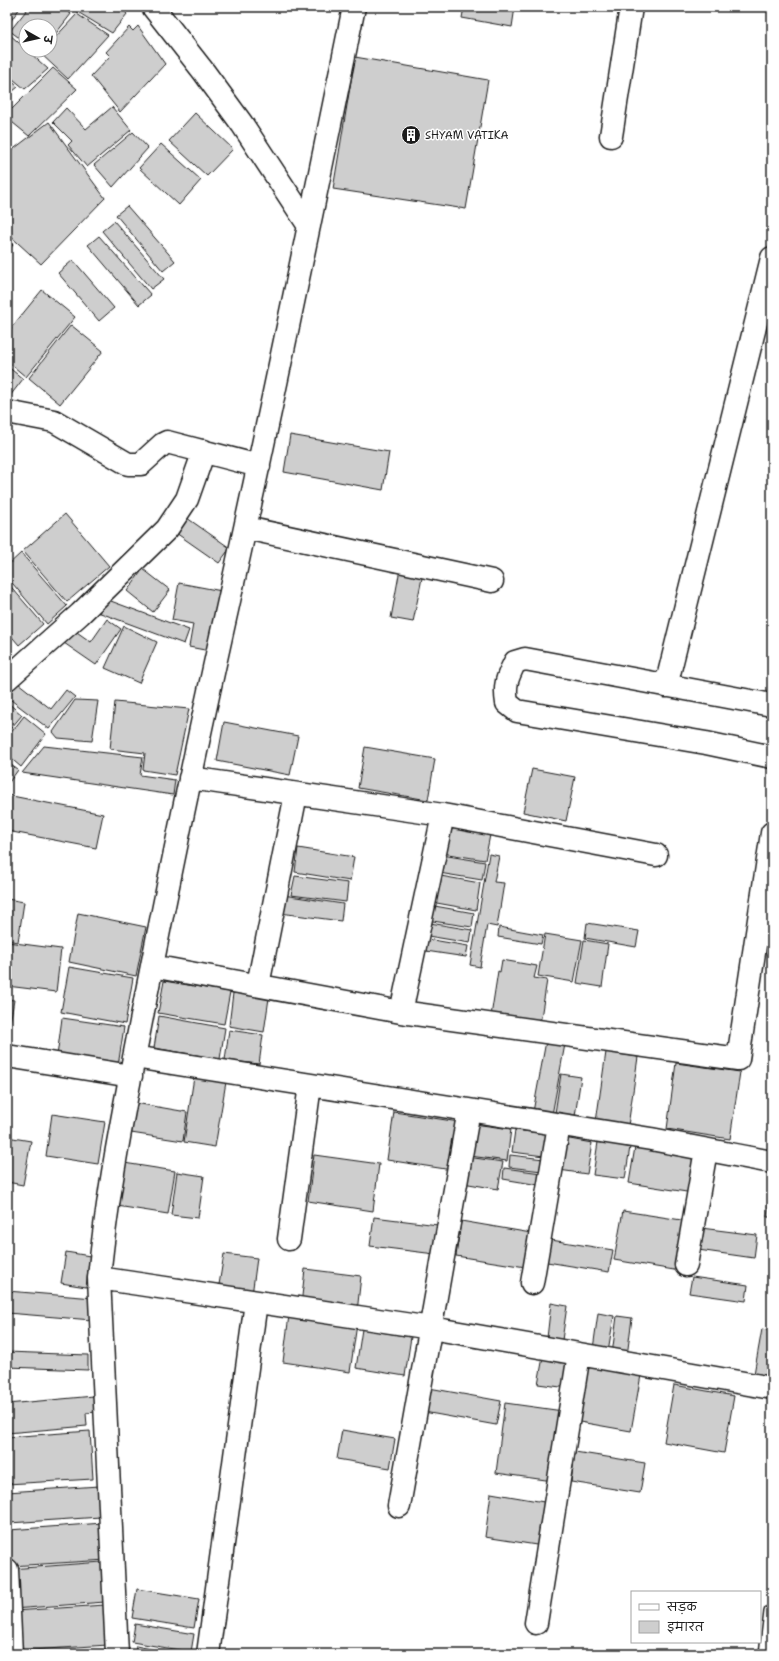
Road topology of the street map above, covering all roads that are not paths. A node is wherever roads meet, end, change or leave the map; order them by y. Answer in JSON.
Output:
{"nodes":[{"id":1,"x":153,"y":7,"type":"edge"},
{"id":2,"x":354,"y":7,"type":"edge"},
{"id":3,"x":631,"y":7,"type":"edge"},
{"id":4,"x":610,"y":136,"type":"dead end"},
{"id":5,"x":309,"y":226,"type":"junction"},
{"id":6,"x":772,"y":258,"type":"edge"},
{"id":7,"x":7,"y":412,"type":"edge"},
{"id":8,"x":204,"y":451,"type":"junction"},
{"id":9,"x":260,"y":466,"type":"junction"},
{"id":10,"x":246,"y":528,"type":"junction"},
{"id":11,"x":492,"y":581,"type":"dead end"},
{"id":12,"x":7,"y":679,"type":"edge"},
{"id":13,"x":666,"y":686,"type":"junction"},
{"id":14,"x":772,"y":705,"type":"edge"},
{"id":15,"x":772,"y":757,"type":"edge"},
{"id":16,"x":190,"y":778,"type":"junction"},
{"id":17,"x":296,"y":794,"type":"junction"},
{"id":18,"x":443,"y":815,"type":"junction"},
{"id":19,"x":772,"y":833,"type":"edge"},
{"id":20,"x":656,"y":856,"type":"dead end"},
{"id":21,"x":152,"y":966,"type":"junction"},
{"id":22,"x":258,"y":985,"type":"junction"},
{"id":23,"x":402,"y":1012,"type":"junction"},
{"id":24,"x":7,"y":1056,"type":"edge"},
{"id":25,"x":133,"y":1066,"type":"junction"},
{"id":26,"x":310,"y":1085,"type":"junction"},
{"id":27,"x":469,"y":1110,"type":"junction"},
{"id":28,"x":559,"y":1125,"type":"junction"},
{"id":29,"x":706,"y":1150,"type":"junction"},
{"id":30,"x":772,"y":1162,"type":"edge"},
{"id":31,"x":289,"y":1239,"type":"dead end"},
{"id":32,"x":686,"y":1265,"type":"dead end"},
{"id":33,"x":99,"y":1278,"type":"junction"},
{"id":34,"x":532,"y":1283,"type":"dead end"},
{"id":35,"x":256,"y":1302,"type":"junction"},
{"id":36,"x":431,"y":1328,"type":"junction"},
{"id":37,"x":579,"y":1354,"type":"junction"},
{"id":38,"x":772,"y":1388,"type":"edge"},
{"id":39,"x":399,"y":1506,"type":"dead end"},
{"id":40,"x":7,"y":1570,"type":"edge"},
{"id":41,"x":771,"y":1612,"type":"edge"},
{"id":42,"x":536,"y":1623,"type":"dead end"},
{"id":43,"x":11,"y":1654,"type":"edge"},
{"id":44,"x":117,"y":1654,"type":"edge"},
{"id":45,"x":208,"y":1654,"type":"edge"},
{"id":46,"x":766,"y":1654,"type":"edge"}],
"edges":[{"from":1,"to":5,"type":"street"},
{"from":2,"to":5,"type":"street"},
{"from":3,"to":4,"type":"street"},
{"from":5,"to":9,"type":"street"},
{"from":6,"to":13,"type":"street"},
{"from":7,"to":8,"type":"street"},
{"from":8,"to":9,"type":"street"},
{"from":8,"to":12,"type":"street"},
{"from":9,"to":10,"type":"street"},
{"from":10,"to":11,"type":"street"},
{"from":10,"to":16,"type":"street"},
{"from":13,"to":14,"type":"street"},
{"from":13,"to":15,"type":"street"},
{"from":16,"to":17,"type":"street"},
{"from":16,"to":21,"type":"street"},
{"from":17,"to":18,"type":"street"},
{"from":17,"to":22,"type":"street"},
{"from":18,"to":20,"type":"street"},
{"from":18,"to":23,"type":"street"},
{"from":19,"to":23,"type":"street"},
{"from":21,"to":22,"type":"street"},
{"from":21,"to":25,"type":"street"},
{"from":22,"to":23,"type":"street"},
{"from":24,"to":25,"type":"street"},
{"from":25,"to":26,"type":"street"},
{"from":25,"to":33,"type":"street"},
{"from":26,"to":27,"type":"street"},
{"from":26,"to":31,"type":"street"},
{"from":27,"to":28,"type":"street"},
{"from":27,"to":36,"type":"street"},
{"from":28,"to":29,"type":"street"},
{"from":28,"to":34,"type":"street"},
{"from":29,"to":30,"type":"street"},
{"from":29,"to":32,"type":"street"},
{"from":33,"to":35,"type":"street"},
{"from":33,"to":44,"type":"street"},
{"from":35,"to":36,"type":"street"},
{"from":35,"to":45,"type":"street"},
{"from":36,"to":37,"type":"street"},
{"from":36,"to":39,"type":"street"},
{"from":37,"to":38,"type":"street"},
{"from":37,"to":42,"type":"street"},
{"from":40,"to":43,"type":"street"},
{"from":41,"to":46,"type":"lane"}]}
